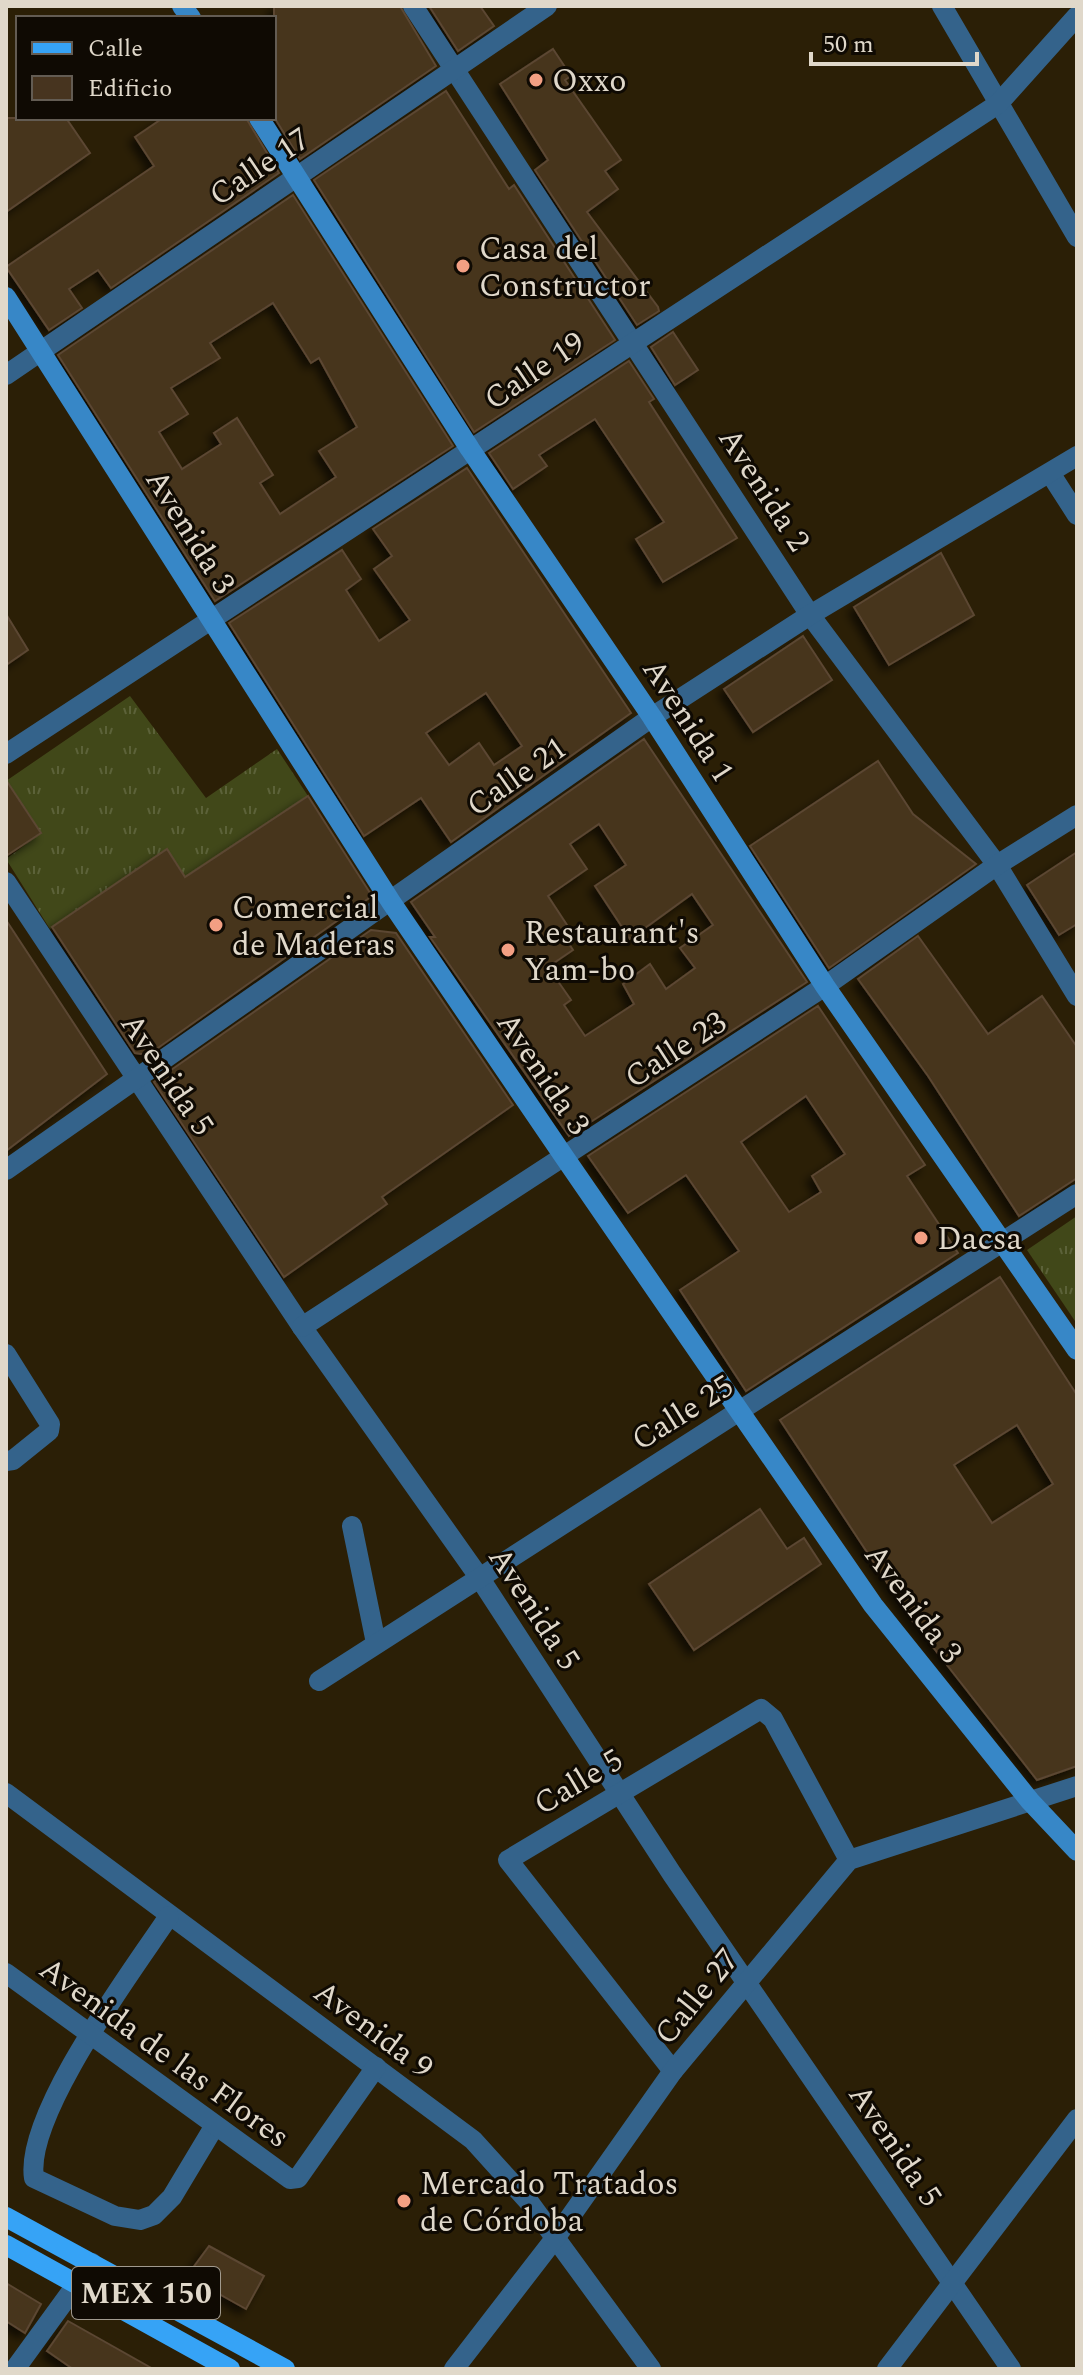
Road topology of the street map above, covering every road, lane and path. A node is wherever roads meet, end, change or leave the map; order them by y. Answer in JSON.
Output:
{"nodes":[{"id":1,"x":413,"y":6,"type":"edge"},
{"id":2,"x":547,"y":6,"type":"edge"},
{"id":3,"x":942,"y":6,"type":"edge"},
{"id":4,"x":1077,"y":16,"type":"edge"},
{"id":5,"x":456,"y":68,"type":"junction"},
{"id":6,"x":998,"y":104,"type":"junction"},
{"id":7,"x":260,"y":120,"type":"edge"},
{"id":8,"x":299,"y":175,"type":"junction"},
{"id":9,"x":1077,"y":237,"type":"edge"},
{"id":10,"x":6,"y":297,"type":"edge"},
{"id":11,"x":633,"y":340,"type":"junction"},
{"id":12,"x":42,"y":350,"type":"junction"},
{"id":13,"x":6,"y":375,"type":"edge"},
{"id":14,"x":470,"y":449,"type":"junction"},
{"id":15,"x":1077,"y":456,"type":"edge"},
{"id":16,"x":1050,"y":473,"type":"junction"},
{"id":17,"x":1077,"y":515,"type":"edge"},
{"id":18,"x":810,"y":615,"type":"junction"},
{"id":19,"x":211,"y":618,"type":"junction"},
{"id":20,"x":652,"y":717,"type":"junction"},
{"id":21,"x":6,"y":754,"type":"edge"},
{"id":22,"x":1077,"y":815,"type":"edge"},
{"id":23,"x":997,"y":865,"type":"junction"},
{"id":24,"x":6,"y":882,"type":"edge"},
{"id":25,"x":391,"y":902,"type":"junction"},
{"id":26,"x":825,"y":986,"type":"junction"},
{"id":27,"x":1077,"y":996,"type":"edge"},
{"id":28,"x":134,"y":1078,"type":"junction"},
{"id":29,"x":565,"y":1158,"type":"junction"},
{"id":30,"x":6,"y":1170,"type":"edge"},
{"id":31,"x":1077,"y":1194,"type":"edge"},
{"id":32,"x":1004,"y":1239,"type":"junction"},
{"id":33,"x":302,"y":1327,"type":"junction"},
{"id":34,"x":1077,"y":1350,"type":"edge"},
{"id":35,"x":6,"y":1354,"type":"edge"},
{"id":36,"x":741,"y":1409,"type":"junction"},
{"id":37,"x":6,"y":1461,"type":"edge"},
{"id":38,"x":352,"y":1526,"type":"dead end"},
{"id":39,"x":479,"y":1577,"type":"junction"},
{"id":40,"x":376,"y":1643,"type":"junction"},
{"id":41,"x":319,"y":1681,"type":"dead end"},
{"id":42,"x":1077,"y":1786,"type":"edge"},
{"id":43,"x":618,"y":1791,"type":"junction"},
{"id":44,"x":6,"y":1793,"type":"edge"},
{"id":45,"x":1030,"y":1801,"type":"junction"},
{"id":46,"x":1077,"y":1851,"type":"edge"},
{"id":47,"x":849,"y":1860,"type":"junction"},
{"id":48,"x":169,"y":1916,"type":"junction"},
{"id":49,"x":6,"y":1973,"type":"edge"},
{"id":50,"x":747,"y":1980,"type":"junction"},
{"id":51,"x":90,"y":2035,"type":"junction"},
{"id":52,"x":376,"y":2067,"type":"junction"},
{"id":53,"x":673,"y":2071,"type":"junction"},
{"id":54,"x":1077,"y":2119,"type":"edge"},
{"id":55,"x":214,"y":2127,"type":"junction"},
{"id":56,"x":6,"y":2217,"type":"edge"},
{"id":57,"x":556,"y":2237,"type":"junction"},
{"id":58,"x":6,"y":2245,"type":"edge"},
{"id":59,"x":92,"y":2263,"type":"junction"},
{"id":60,"x":954,"y":2282,"type":"junction"},
{"id":61,"x":76,"y":2285,"type":"junction"},
{"id":62,"x":15,"y":2369,"type":"edge"},
{"id":63,"x":230,"y":2369,"type":"edge"},
{"id":64,"x":285,"y":2369,"type":"edge"},
{"id":65,"x":454,"y":2369,"type":"edge"},
{"id":66,"x":651,"y":2369,"type":"edge"},
{"id":67,"x":887,"y":2369,"type":"edge"},
{"id":68,"x":1011,"y":2369,"type":"edge"}],
"edges":[{"from":1,"to":5,"type":"street","name":"Avenida 2"},
{"from":2,"to":5,"type":"street","name":"Calle 17"},
{"from":3,"to":6,"type":"street"},
{"from":4,"to":6,"type":"street","name":"Calle 19"},
{"from":5,"to":8,"type":"street","name":"Calle 17"},
{"from":5,"to":11,"type":"street","name":"Avenida 2"},
{"from":6,"to":9,"type":"street"},
{"from":6,"to":11,"type":"street","name":"Calle 19"},
{"from":7,"to":8,"type":"main road","name":"Avenida 1"},
{"from":8,"to":12,"type":"street","name":"Calle 17"},
{"from":8,"to":14,"type":"main road","name":"Avenida 1"},
{"from":10,"to":12,"type":"main road","name":"Avenida 3"},
{"from":11,"to":14,"type":"street","name":"Calle 19"},
{"from":11,"to":18,"type":"street","name":"Avenida 2"},
{"from":12,"to":13,"type":"street","name":"Calle 17"},
{"from":12,"to":19,"type":"main road","name":"Avenida 3"},
{"from":14,"to":19,"type":"street","name":"Calle 19"},
{"from":14,"to":20,"type":"main road","name":"Avenida 1"},
{"from":15,"to":16,"type":"street","name":"Calle 21"},
{"from":16,"to":17,"type":"street"},
{"from":16,"to":18,"type":"street","name":"Calle 21"},
{"from":18,"to":20,"type":"street","name":"Calle 21"},
{"from":18,"to":23,"type":"street","name":"Avenida 2"},
{"from":19,"to":21,"type":"street","name":"Calle 19"},
{"from":19,"to":25,"type":"main road","name":"Avenida 3"},
{"from":20,"to":25,"type":"street","name":"Calle 21"},
{"from":20,"to":26,"type":"main road","name":"Avenida 1"},
{"from":22,"to":23,"type":"street","name":"Calle 23"},
{"from":23,"to":26,"type":"street","name":"Calle 23"},
{"from":23,"to":27,"type":"street","name":"Avenida 2"},
{"from":24,"to":28,"type":"street","name":"Avenida 5"},
{"from":25,"to":28,"type":"street","name":"Calle 21"},
{"from":25,"to":29,"type":"main road","name":"Avenida 3"},
{"from":26,"to":29,"type":"street","name":"Calle 23"},
{"from":26,"to":32,"type":"main road","name":"Avenida 1"},
{"from":28,"to":30,"type":"street","name":"Calle 21"},
{"from":28,"to":33,"type":"street","name":"Avenida 5"},
{"from":29,"to":33,"type":"street","name":"Calle 23"},
{"from":29,"to":36,"type":"main road","name":"Avenida 3"},
{"from":31,"to":32,"type":"street","name":"Calle 25"},
{"from":32,"to":34,"type":"main road","name":"Avenida 1"},
{"from":32,"to":36,"type":"street","name":"Calle 25"},
{"from":33,"to":39,"type":"street","name":"Avenida 5"},
{"from":35,"to":37,"type":"street"},
{"from":36,"to":39,"type":"street","name":"Calle 25"},
{"from":36,"to":45,"type":"main road","name":"Avenida 3"},
{"from":38,"to":40,"type":"street"},
{"from":39,"to":40,"type":"street","name":"Calle 25"},
{"from":39,"to":43,"type":"street","name":"Avenida 5"},
{"from":40,"to":41,"type":"street","name":"Calle 25"},
{"from":42,"to":45,"type":"street"},
{"from":43,"to":47,"type":"street","name":"Calle 5"},
{"from":43,"to":50,"type":"street","name":"Avenida 5"},
{"from":43,"to":53,"type":"street","name":"Calle 5"},
{"from":44,"to":48,"type":"street","name":"Avenida 9"},
{"from":45,"to":46,"type":"main road","name":"Avenida 3"},
{"from":45,"to":47,"type":"street"},
{"from":47,"to":50,"type":"street","name":"Calle 27"},
{"from":48,"to":51,"type":"street"},
{"from":48,"to":52,"type":"street","name":"Avenida 9"},
{"from":49,"to":51,"type":"street","name":"Avenida de las Flores"},
{"from":50,"to":53,"type":"street","name":"Calle 27"},
{"from":50,"to":60,"type":"street","name":"Avenida 5"},
{"from":51,"to":55,"type":"street","name":"Avenida de las Flores"},
{"from":51,"to":55,"type":"street"},
{"from":52,"to":55,"type":"street","name":"Avenida de las Flores"},
{"from":52,"to":57,"type":"street","name":"Avenida 9"},
{"from":53,"to":57,"type":"street","name":"Calle 27"},
{"from":54,"to":60,"type":"street"},
{"from":56,"to":59,"type":"main road","number":"MEX 150"},
{"from":57,"to":65,"type":"street","name":"Calle 27"},
{"from":57,"to":66,"type":"street","name":"Avenida 9"},
{"from":58,"to":61,"type":"main road","number":"MEX 150"},
{"from":59,"to":61,"type":"street"},
{"from":59,"to":64,"type":"main road","number":"MEX 150"},
{"from":60,"to":67,"type":"street"},
{"from":60,"to":68,"type":"street","name":"Avenida 5"},
{"from":61,"to":62,"type":"street"},
{"from":61,"to":63,"type":"main road","number":"MEX 150"}]}
